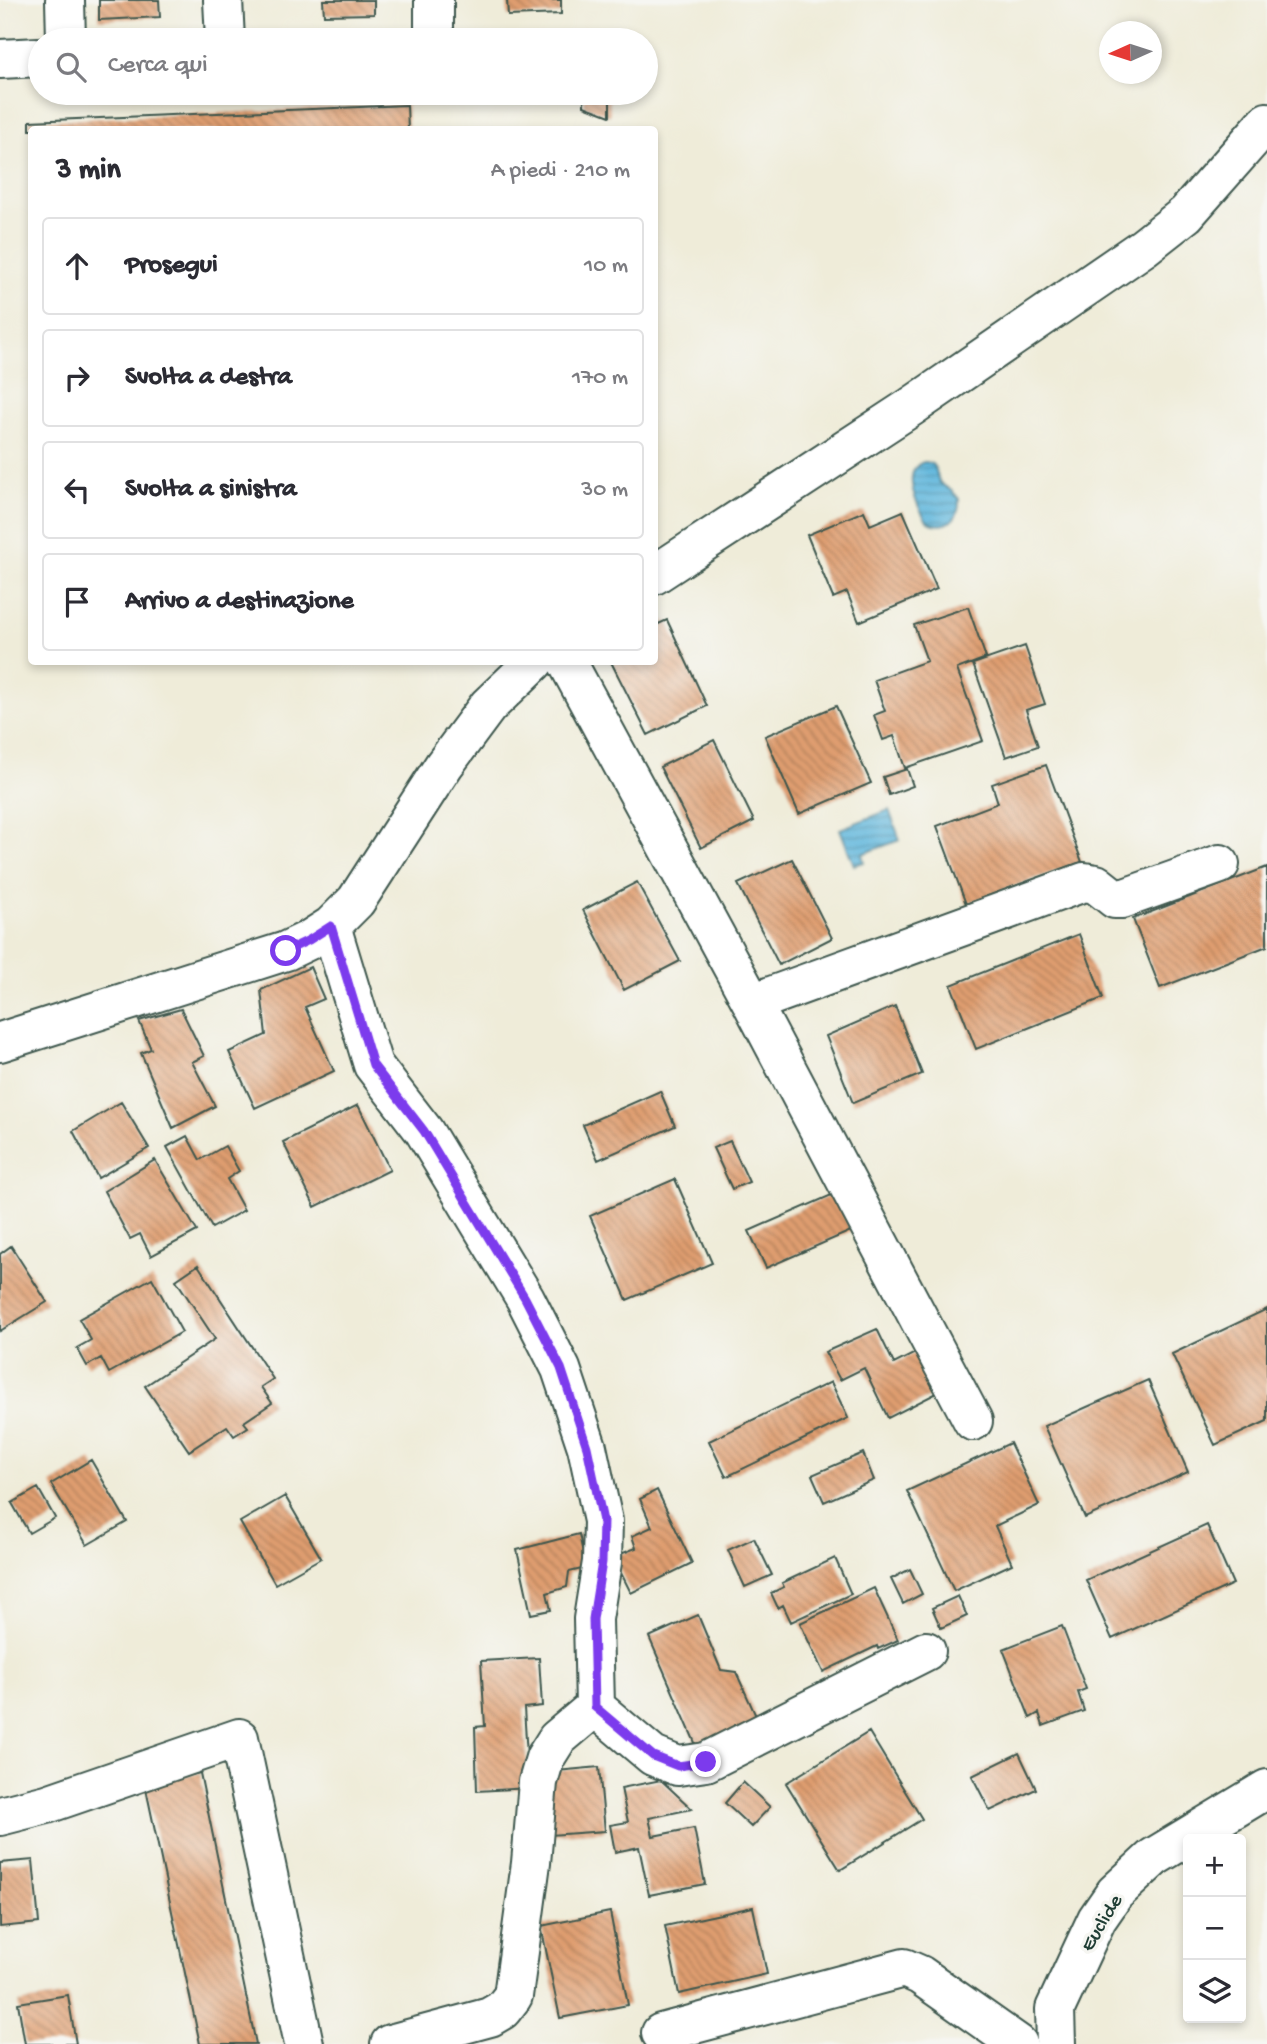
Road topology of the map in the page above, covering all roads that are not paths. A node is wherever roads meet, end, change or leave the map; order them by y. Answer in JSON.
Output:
{"nodes":[{"id":1,"x":65,"y":0,"type":"edge"},
{"id":2,"x":223,"y":0,"type":"edge"},
{"id":3,"x":435,"y":0,"type":"edge"},
{"id":4,"x":66,"y":28,"type":"edge"},
{"id":5,"x":224,"y":28,"type":"edge"},
{"id":6,"x":436,"y":28,"type":"edge"},
{"id":7,"x":28,"y":58,"type":"edge"},
{"id":8,"x":0,"y":59,"type":"edge"},
{"id":9,"x":1267,"y":122,"type":"edge"},
{"id":10,"x":658,"y":572,"type":"edge"},
{"id":11,"x":531,"y":665,"type":"edge"},
{"id":12,"x":569,"y":665,"type":"edge"},
{"id":13,"x":1220,"y":864,"type":"dead end"},
{"id":14,"x":331,"y":926,"type":"junction"},
{"id":15,"x":752,"y":1003,"type":"junction"},
{"id":16,"x":0,"y":1042,"type":"edge"},
{"id":17,"x":973,"y":1421,"type":"dead end"},
{"id":18,"x":926,"y":1651,"type":"dead end"},
{"id":19,"x":595,"y":1707,"type":"junction"},
{"id":20,"x":1267,"y":1789,"type":"edge"},
{"id":21,"x":0,"y":1816,"type":"edge"},
{"id":22,"x":661,"y":2033,"type":"dead end"},
{"id":23,"x":304,"y":2044,"type":"edge"},
{"id":24,"x":390,"y":2044,"type":"edge"},
{"id":25,"x":1018,"y":2044,"type":"edge"},
{"id":26,"x":1056,"y":2044,"type":"edge"}],
"edges":[{"from":1,"to":4,"type":"street"},
{"from":2,"to":5,"type":"street"},
{"from":3,"to":6,"type":"street"},
{"from":7,"to":8,"type":"street"},
{"from":9,"to":10,"type":"street"},
{"from":11,"to":14,"type":"street"},
{"from":12,"to":15,"type":"street"},
{"from":13,"to":15,"type":"street"},
{"from":14,"to":16,"type":"street"},
{"from":14,"to":19,"type":"street"},
{"from":15,"to":17,"type":"street"},
{"from":18,"to":19,"type":"street"},
{"from":19,"to":24,"type":"street"},
{"from":20,"to":26,"type":"street","name":"Euclide"},
{"from":21,"to":23,"type":"street"},
{"from":22,"to":25,"type":"street"}]}
